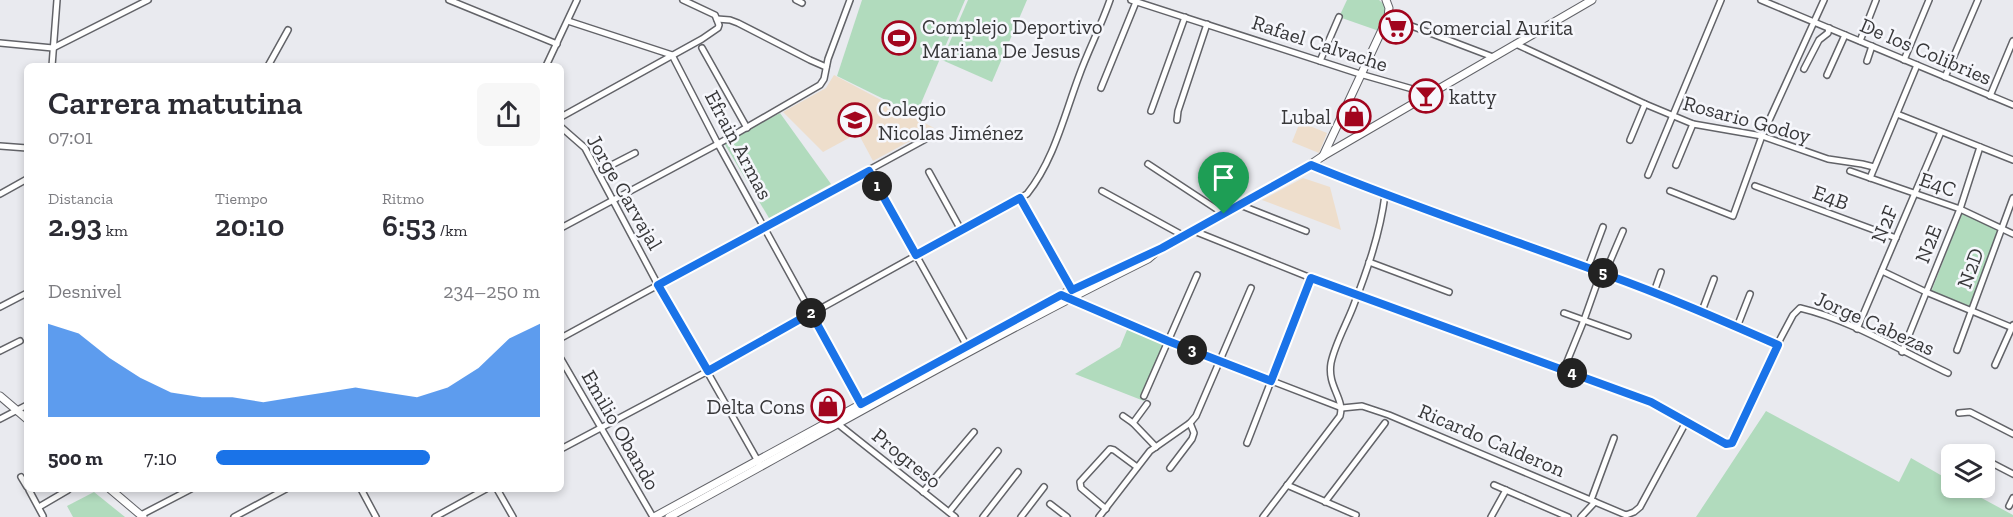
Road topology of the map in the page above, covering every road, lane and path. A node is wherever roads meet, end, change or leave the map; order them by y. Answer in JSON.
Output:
{"nodes":[{"id":1,"x":57,"y":0,"type":"edge"},
{"id":2,"x":148,"y":0,"type":"edge"},
{"id":3,"x":449,"y":0,"type":"edge"},
{"id":4,"x":577,"y":0,"type":"edge"},
{"id":5,"x":683,"y":0,"type":"edge"},
{"id":6,"x":796,"y":0,"type":"edge"},
{"id":7,"x":850,"y":0,"type":"edge"},
{"id":8,"x":1110,"y":0,"type":"edge"},
{"id":9,"x":1160,"y":0,"type":"edge"},
{"id":10,"x":1386,"y":0,"type":"edge"},
{"id":11,"x":1592,"y":0,"type":"edge"},
{"id":12,"x":1721,"y":0,"type":"edge"},
{"id":13,"x":1761,"y":0,"type":"edge"},
{"id":14,"x":1824,"y":0,"type":"edge"},
{"id":15,"x":1876,"y":0,"type":"edge"},
{"id":16,"x":1929,"y":0,"type":"edge"},
{"id":17,"x":1978,"y":0,"type":"edge"},
{"id":18,"x":1134,"y":1,"type":"edge"},
{"id":19,"x":696,"y":3,"type":"edge"},
{"id":20,"x":802,"y":3,"type":"dead end"},
{"id":21,"x":1776,"y":3,"type":"edge"},
{"id":22,"x":1157,"y":8,"type":"junction"},
{"id":23,"x":1185,"y":17,"type":"junction"},
{"id":24,"x":1340,"y":17,"type":"dead end"},
{"id":25,"x":1388,"y":17,"type":"junction"},
{"id":26,"x":717,"y":19,"type":"junction"},
{"id":27,"x":567,"y":21,"type":"junction"},
{"id":28,"x":1815,"y":22,"type":"junction"},
{"id":29,"x":1207,"y":24,"type":"junction"},
{"id":30,"x":1829,"y":28,"type":"junction"},
{"id":31,"x":288,"y":30,"type":"dead end"},
{"id":32,"x":1845,"y":35,"type":"junction"},
{"id":33,"x":1860,"y":41,"type":"junction"},
{"id":34,"x":2013,"y":41,"type":"edge"},
{"id":35,"x":0,"y":43,"type":"edge"},
{"id":36,"x":556,"y":44,"type":"junction"},
{"id":37,"x":1516,"y":44,"type":"junction"},
{"id":38,"x":1872,"y":46,"type":"junction"},
{"id":39,"x":53,"y":48,"type":"junction"},
{"id":40,"x":702,"y":48,"type":"dead end"},
{"id":41,"x":672,"y":55,"type":"junction"},
{"id":42,"x":1493,"y":57,"type":"junction"},
{"id":43,"x":1904,"y":60,"type":"junction"},
{"id":44,"x":1867,"y":61,"type":"dead end"},
{"id":45,"x":1320,"y":62,"type":"junction"},
{"id":46,"x":51,"y":63,"type":"edge"},
{"id":47,"x":270,"y":63,"type":"edge"},
{"id":48,"x":547,"y":63,"type":"edge"},
{"id":49,"x":1917,"y":65,"type":"junction"},
{"id":50,"x":826,"y":67,"type":"junction"},
{"id":51,"x":1804,"y":69,"type":"dead end"},
{"id":52,"x":1360,"y":74,"type":"junction"},
{"id":53,"x":1827,"y":75,"type":"dead end"},
{"id":54,"x":1945,"y":76,"type":"junction"},
{"id":55,"x":1101,"y":88,"type":"dead end"},
{"id":56,"x":1430,"y":94,"type":"junction"},
{"id":57,"x":1990,"y":96,"type":"junction"},
{"id":58,"x":1645,"y":104,"type":"junction"},
{"id":59,"x":2013,"y":105,"type":"edge"},
{"id":60,"x":1151,"y":111,"type":"dead end"},
{"id":61,"x":1897,"y":114,"type":"junction"},
{"id":62,"x":564,"y":115,"type":"edge"},
{"id":63,"x":1672,"y":116,"type":"junction"},
{"id":64,"x":1177,"y":120,"type":"dead end"},
{"id":65,"x":1693,"y":124,"type":"junction"},
{"id":66,"x":747,"y":128,"type":"junction"},
{"id":67,"x":564,"y":130,"type":"edge"},
{"id":68,"x":1941,"y":132,"type":"junction"},
{"id":69,"x":933,"y":135,"type":"dead end"},
{"id":70,"x":1332,"y":136,"type":"junction"},
{"id":71,"x":1762,"y":136,"type":"junction"},
{"id":72,"x":1630,"y":141,"type":"dead end"},
{"id":73,"x":718,"y":144,"type":"junction"},
{"id":74,"x":1344,"y":144,"type":"junction"},
{"id":75,"x":0,"y":146,"type":"edge"},
{"id":76,"x":1980,"y":147,"type":"junction"},
{"id":77,"x":24,"y":148,"type":"edge"},
{"id":78,"x":635,"y":153,"type":"dead end"},
{"id":79,"x":1323,"y":156,"type":"junction"},
{"id":80,"x":2013,"y":160,"type":"edge"},
{"id":81,"x":1148,"y":164,"type":"dead end"},
{"id":82,"x":1311,"y":165,"type":"junction"},
{"id":83,"x":1676,"y":165,"type":"dead end"},
{"id":84,"x":1874,"y":167,"type":"junction"},
{"id":85,"x":869,"y":171,"type":"junction"},
{"id":86,"x":1850,"y":171,"type":"dead end"},
{"id":87,"x":598,"y":172,"type":"junction"},
{"id":88,"x":929,"y":172,"type":"dead end"},
{"id":89,"x":1648,"y":176,"type":"dead end"},
{"id":90,"x":1870,"y":178,"type":"junction"},
{"id":91,"x":24,"y":181,"type":"edge"},
{"id":92,"x":1755,"y":186,"type":"dead end"},
{"id":93,"x":1670,"y":190,"type":"dead end"},
{"id":94,"x":1102,"y":191,"type":"dead end"},
{"id":95,"x":1914,"y":193,"type":"junction"},
{"id":96,"x":0,"y":194,"type":"edge"},
{"id":97,"x":1385,"y":195,"type":"junction"},
{"id":98,"x":1020,"y":198,"type":"junction"},
{"id":99,"x":2013,"y":198,"type":"edge"},
{"id":100,"x":613,"y":200,"type":"junction"},
{"id":101,"x":1240,"y":205,"type":"junction"},
{"id":102,"x":1960,"y":209,"type":"junction"},
{"id":103,"x":1224,"y":214,"type":"junction"},
{"id":104,"x":564,"y":226,"type":"edge"},
{"id":105,"x":1603,"y":227,"type":"dead end"},
{"id":106,"x":765,"y":228,"type":"junction"},
{"id":107,"x":2001,"y":229,"type":"junction"},
{"id":108,"x":961,"y":230,"type":"junction"},
{"id":109,"x":1194,"y":231,"type":"junction"},
{"id":110,"x":1306,"y":231,"type":"dead end"},
{"id":111,"x":1623,"y":231,"type":"dead end"},
{"id":112,"x":2013,"y":234,"type":"edge"},
{"id":113,"x":1184,"y":236,"type":"junction"},
{"id":114,"x":1896,"y":238,"type":"junction"},
{"id":115,"x":916,"y":255,"type":"junction"},
{"id":116,"x":1369,"y":262,"type":"junction"},
{"id":117,"x":1588,"y":267,"type":"junction"},
{"id":118,"x":1882,"y":271,"type":"junction"},
{"id":119,"x":1661,"y":272,"type":"dead end"},
{"id":120,"x":1603,"y":273,"type":"junction"},
{"id":121,"x":1197,"y":275,"type":"dead end"},
{"id":122,"x":1311,"y":278,"type":"junction"},
{"id":123,"x":1714,"y":279,"type":"dead end"},
{"id":124,"x":658,"y":285,"type":"junction"},
{"id":125,"x":1251,"y":288,"type":"dead end"},
{"id":126,"x":1074,"y":292,"type":"junction"},
{"id":127,"x":1449,"y":292,"type":"dead end"},
{"id":128,"x":1654,"y":292,"type":"junction"},
{"id":129,"x":1926,"y":292,"type":"junction"},
{"id":130,"x":1750,"y":294,"type":"dead end"},
{"id":131,"x":24,"y":295,"type":"edge"},
{"id":132,"x":1358,"y":295,"type":"junction"},
{"id":133,"x":1065,"y":297,"type":"junction"},
{"id":134,"x":0,"y":307,"type":"edge"},
{"id":135,"x":1702,"y":311,"type":"junction"},
{"id":136,"x":1972,"y":311,"type":"junction"},
{"id":137,"x":811,"y":313,"type":"junction"},
{"id":138,"x":1563,"y":313,"type":"dead end"},
{"id":139,"x":1584,"y":320,"type":"junction"},
{"id":140,"x":1737,"y":327,"type":"junction"},
{"id":141,"x":2013,"y":327,"type":"edge"},
{"id":142,"x":1857,"y":329,"type":"junction"},
{"id":143,"x":564,"y":336,"type":"edge"},
{"id":144,"x":1628,"y":336,"type":"dead end"},
{"id":145,"x":20,"y":341,"type":"dead end"},
{"id":146,"x":1168,"y":341,"type":"junction"},
{"id":147,"x":1778,"y":345,"type":"junction"},
{"id":148,"x":968,"y":349,"type":"junction"},
{"id":149,"x":1957,"y":350,"type":"dead end"},
{"id":150,"x":0,"y":351,"type":"edge"},
{"id":151,"x":1902,"y":352,"type":"junction"},
{"id":152,"x":1220,"y":361,"type":"junction"},
{"id":153,"x":564,"y":364,"type":"edge"},
{"id":154,"x":1995,"y":365,"type":"dead end"},
{"id":155,"x":1564,"y":369,"type":"junction"},
{"id":156,"x":708,"y":371,"type":"junction"},
{"id":157,"x":1948,"y":373,"type":"dead end"},
{"id":158,"x":1271,"y":381,"type":"junction"},
{"id":159,"x":0,"y":396,"type":"edge"},
{"id":160,"x":1144,"y":396,"type":"dead end"},
{"id":161,"x":1147,"y":404,"type":"dead end"},
{"id":162,"x":24,"y":406,"type":"edge"},
{"id":163,"x":863,"y":407,"type":"junction"},
{"id":164,"x":1342,"y":408,"type":"junction"},
{"id":165,"x":17,"y":410,"type":"junction"},
{"id":166,"x":1959,"y":413,"type":"dead end"},
{"id":167,"x":24,"y":416,"type":"edge"},
{"id":168,"x":1123,"y":416,"type":"dead end"},
{"id":169,"x":0,"y":419,"type":"edge"},
{"id":170,"x":1686,"y":422,"type":"junction"},
{"id":171,"x":1133,"y":423,"type":"junction"},
{"id":172,"x":1190,"y":423,"type":"junction"},
{"id":173,"x":1385,"y":423,"type":"dead end"},
{"id":174,"x":838,"y":424,"type":"junction"},
{"id":175,"x":601,"y":428,"type":"junction"},
{"id":176,"x":974,"y":432,"type":"dead end"},
{"id":177,"x":2013,"y":434,"type":"edge"},
{"id":178,"x":1614,"y":438,"type":"dead end"},
{"id":179,"x":1247,"y":443,"type":"dead end"},
{"id":180,"x":564,"y":447,"type":"edge"},
{"id":181,"x":1156,"y":447,"type":"junction"},
{"id":182,"x":998,"y":451,"type":"dead end"},
{"id":183,"x":759,"y":464,"type":"junction"},
{"id":184,"x":1995,"y":465,"type":"edge"},
{"id":185,"x":1137,"y":467,"type":"junction"},
{"id":186,"x":1170,"y":468,"type":"dead end"},
{"id":187,"x":1018,"y":472,"type":"dead end"},
{"id":188,"x":2013,"y":474,"type":"edge"},
{"id":189,"x":21,"y":477,"type":"dead end"},
{"id":190,"x":24,"y":482,"type":"edge"},
{"id":191,"x":1287,"y":485,"type":"junction"},
{"id":192,"x":1494,"y":485,"type":"dead end"},
{"id":193,"x":1044,"y":487,"type":"dead end"},
{"id":194,"x":1506,"y":490,"type":"junction"},
{"id":195,"x":31,"y":492,"type":"edge"},
{"id":196,"x":65,"y":492,"type":"edge"},
{"id":197,"x":114,"y":492,"type":"edge"},
{"id":198,"x":186,"y":492,"type":"edge"},
{"id":199,"x":280,"y":492,"type":"edge"},
{"id":200,"x":363,"y":492,"type":"edge"},
{"id":201,"x":481,"y":492,"type":"edge"},
{"id":202,"x":499,"y":492,"type":"edge"},
{"id":203,"x":923,"y":492,"type":"junction"},
{"id":204,"x":2013,"y":498,"type":"edge"},
{"id":205,"x":1593,"y":501,"type":"junction"},
{"id":206,"x":1325,"y":502,"type":"junction"},
{"id":207,"x":1050,"y":504,"type":"dead end"},
{"id":208,"x":2009,"y":506,"type":"dead end"},
{"id":209,"x":39,"y":507,"type":"junction"},
{"id":210,"x":1106,"y":509,"type":"junction"},
{"id":211,"x":948,"y":512,"type":"junction"},
{"id":212,"x":1356,"y":514,"type":"dead end"},
{"id":213,"x":1616,"y":514,"type":"edge"},
{"id":214,"x":43,"y":516,"type":"edge"},
{"id":215,"x":142,"y":516,"type":"edge"},
{"id":216,"x":1265,"y":516,"type":"edge"},
{"id":217,"x":234,"y":517,"type":"edge"},
{"id":218,"x":376,"y":517,"type":"edge"},
{"id":219,"x":435,"y":517,"type":"edge"},
{"id":220,"x":513,"y":517,"type":"edge"},
{"id":221,"x":653,"y":517,"type":"edge"},
{"id":222,"x":669,"y":517,"type":"edge"},
{"id":223,"x":955,"y":517,"type":"edge"},
{"id":224,"x":983,"y":517,"type":"edge"},
{"id":225,"x":1021,"y":517,"type":"edge"},
{"id":226,"x":1067,"y":517,"type":"edge"},
{"id":227,"x":1099,"y":517,"type":"edge"},
{"id":228,"x":1491,"y":517,"type":"edge"},
{"id":229,"x":1568,"y":517,"type":"edge"},
{"id":230,"x":1581,"y":517,"type":"edge"}],
"edges":[{"from":1,"to":39,"type":"street"},
{"from":2,"to":39,"type":"street"},
{"from":3,"to":36,"type":"street"},
{"from":4,"to":27,"type":"street"},
{"from":5,"to":19,"type":"street"},
{"from":6,"to":20,"type":"street"},
{"from":7,"to":50,"type":"street"},
{"from":8,"to":98,"type":"street"},
{"from":9,"to":22,"type":"street"},
{"from":10,"to":25,"type":"main road"},
{"from":11,"to":37,"type":"main road"},
{"from":12,"to":63,"type":"street"},
{"from":13,"to":21,"type":"street","name":"De los Colibries"},
{"from":14,"to":28,"type":"street"},
{"from":15,"to":33,"type":"street"},
{"from":16,"to":43,"type":"street"},
{"from":17,"to":54,"type":"street"},
{"from":18,"to":22,"type":"street","name":"Rafael Calvache"},
{"from":18,"to":55,"type":"street"},
{"from":19,"to":26,"type":"street"},
{"from":21,"to":28,"type":"street","name":"De los Colibries"},
{"from":22,"to":23,"type":"street","name":"Rafael Calvache"},
{"from":23,"to":29,"type":"street","name":"Rafael Calvache"},
{"from":23,"to":60,"type":"street"},
{"from":24,"to":45,"type":"street"},
{"from":25,"to":42,"type":"street"},
{"from":25,"to":52,"type":"main road"},
{"from":26,"to":41,"type":"street"},
{"from":26,"to":50,"type":"street"},
{"from":27,"to":36,"type":"street"},
{"from":27,"to":41,"type":"street"},
{"from":28,"to":30,"type":"street","name":"De los Colibries"},
{"from":28,"to":71,"type":"street"},
{"from":29,"to":45,"type":"street","name":"Rafael Calvache"},
{"from":29,"to":64,"type":"street"},
{"from":30,"to":32,"type":"street","name":"De los Colibries"},
{"from":30,"to":51,"type":"street"},
{"from":31,"to":47,"type":"street"},
{"from":32,"to":33,"type":"street","name":"De los Colibries"},
{"from":32,"to":53,"type":"street"},
{"from":33,"to":38,"type":"street","name":"De los Colibries"},
{"from":34,"to":57,"type":"street"},
{"from":35,"to":39,"type":"street"},
{"from":36,"to":48,"type":"street"},
{"from":37,"to":42,"type":"main road"},
{"from":37,"to":58,"type":"street","name":"Rosario Godoy"},
{"from":38,"to":43,"type":"street","name":"De los Colibries"},
{"from":38,"to":44,"type":"street"},
{"from":39,"to":46,"type":"street"},
{"from":40,"to":66,"type":"street"},
{"from":41,"to":62,"type":"street"},
{"from":41,"to":73,"type":"street","name":"Efrain Armas"},
{"from":42,"to":56,"type":"main road"},
{"from":43,"to":49,"type":"street","name":"De los Colibries"},
{"from":45,"to":52,"type":"street","name":"Rafael Calvache"},
{"from":49,"to":54,"type":"street","name":"De los Colibries"},
{"from":49,"to":61,"type":"street"},
{"from":50,"to":66,"type":"street"},
{"from":52,"to":56,"type":"street","name":"Rafael Calvache"},
{"from":52,"to":70,"type":"main road"},
{"from":54,"to":57,"type":"street","name":"De los Colibries"},
{"from":56,"to":74,"type":"main road"},
{"from":57,"to":59,"type":"street","name":"De los Colibries"},
{"from":58,"to":63,"type":"street","name":"Rosario Godoy"},
{"from":58,"to":72,"type":"street"},
{"from":61,"to":68,"type":"street"},
{"from":61,"to":84,"type":"street"},
{"from":63,"to":65,"type":"street","name":"Rosario Godoy"},
{"from":63,"to":89,"type":"street"},
{"from":65,"to":71,"type":"street","name":"Rosario Godoy"},
{"from":65,"to":83,"type":"street"},
{"from":66,"to":73,"type":"street"},
{"from":67,"to":87,"type":"street","name":"Jorge Carvajal"},
{"from":68,"to":76,"type":"street"},
{"from":68,"to":95,"type":"street","name":"N2F"},
{"from":69,"to":85,"type":"street"},
{"from":70,"to":74,"type":"main road"},
{"from":70,"to":79,"type":"main road"},
{"from":71,"to":84,"type":"street","name":"Rosario Godoy"},
{"from":71,"to":93,"type":"street"},
{"from":73,"to":100,"type":"street"},
{"from":73,"to":106,"type":"street","name":"Efrain Armas"},
{"from":74,"to":79,"type":"main road"},
{"from":75,"to":77,"type":"street"},
{"from":76,"to":80,"type":"street"},
{"from":76,"to":102,"type":"street","name":"N2E"},
{"from":78,"to":87,"type":"street"},
{"from":79,"to":82,"type":"main road"},
{"from":81,"to":103,"type":"street"},
{"from":82,"to":97,"type":"street"},
{"from":82,"to":101,"type":"main road"},
{"from":84,"to":90,"type":"street"},
{"from":85,"to":106,"type":"street"},
{"from":85,"to":115,"type":"street"},
{"from":86,"to":90,"type":"street","name":"E4C"},
{"from":87,"to":100,"type":"street","name":"Jorge Carvajal"},
{"from":88,"to":108,"type":"street"},
{"from":90,"to":95,"type":"street","name":"E4C"},
{"from":91,"to":96,"type":"street"},
{"from":92,"to":114,"type":"street","name":"E4B"},
{"from":94,"to":113,"type":"street"},
{"from":95,"to":102,"type":"street","name":"E4C"},
{"from":95,"to":114,"type":"street","name":"N2F"},
{"from":97,"to":116,"type":"street"},
{"from":97,"to":117,"type":"street"},
{"from":98,"to":108,"type":"street"},
{"from":98,"to":126,"type":"street"},
{"from":99,"to":107,"type":"street","name":"N2D"},
{"from":100,"to":104,"type":"street"},
{"from":100,"to":124,"type":"street","name":"Jorge Carvajal"},
{"from":101,"to":103,"type":"main road"},
{"from":101,"to":110,"type":"street"},
{"from":102,"to":107,"type":"street","name":"E4C"},
{"from":102,"to":129,"type":"street","name":"N2E"},
{"from":103,"to":109,"type":"main road"},
{"from":105,"to":117,"type":"street"},
{"from":106,"to":124,"type":"street"},
{"from":106,"to":137,"type":"street","name":"Efrain Armas"},
{"from":107,"to":112,"type":"street","name":"E4C"},
{"from":107,"to":136,"type":"street","name":"N2D"},
{"from":108,"to":115,"type":"street"},
{"from":109,"to":113,"type":"main road"},
{"from":109,"to":122,"type":"street","name":"Jorge Cabezas"},
{"from":111,"to":120,"type":"street"},
{"from":113,"to":126,"type":"main road"},
{"from":114,"to":118,"type":"street","name":"N2F"},
{"from":115,"to":137,"type":"street"},
{"from":115,"to":148,"type":"street"},
{"from":116,"to":127,"type":"street"},
{"from":116,"to":132,"type":"street"},
{"from":117,"to":120,"type":"street"},
{"from":118,"to":129,"type":"street"},
{"from":118,"to":142,"type":"street","name":"N2F"},
{"from":119,"to":128,"type":"street"},
{"from":120,"to":128,"type":"street"},
{"from":120,"to":139,"type":"street"},
{"from":121,"to":146,"type":"street"},
{"from":122,"to":132,"type":"street","name":"Jorge Cabezas"},
{"from":122,"to":158,"type":"street"},
{"from":123,"to":135,"type":"street"},
{"from":124,"to":143,"type":"street"},
{"from":124,"to":156,"type":"street","name":"Jorge Carvajal"},
{"from":125,"to":152,"type":"street"},
{"from":126,"to":133,"type":"main road"},
{"from":128,"to":135,"type":"street"},
{"from":129,"to":136,"type":"street"},
{"from":129,"to":151,"type":"street","name":"N2E"},
{"from":130,"to":140,"type":"street"},
{"from":131,"to":134,"type":"street"},
{"from":132,"to":155,"type":"street","name":"Jorge Cabezas"},
{"from":132,"to":164,"type":"street"},
{"from":133,"to":146,"type":"street","name":"Ricardo Calderon"},
{"from":133,"to":148,"type":"main road"},
{"from":135,"to":140,"type":"street"},
{"from":136,"to":141,"type":"street"},
{"from":136,"to":149,"type":"street","name":"N2D"},
{"from":137,"to":156,"type":"street"},
{"from":137,"to":163,"type":"street","name":"Efrain Armas"},
{"from":138,"to":139,"type":"street"},
{"from":139,"to":144,"type":"street"},
{"from":139,"to":155,"type":"street"},
{"from":140,"to":147,"type":"street"},
{"from":141,"to":154,"type":"street"},
{"from":142,"to":147,"type":"street","name":"Jorge Cabezas"},
{"from":142,"to":151,"type":"street","name":"Jorge Cabezas"},
{"from":145,"to":150,"type":"street"},
{"from":146,"to":152,"type":"street","name":"Ricardo Calderon"},
{"from":146,"to":160,"type":"street"},
{"from":147,"to":170,"type":"street","name":"Jorge Cabezas"},
{"from":148,"to":163,"type":"main road"},
{"from":151,"to":157,"type":"street","name":"Jorge Cabezas"},
{"from":152,"to":158,"type":"street","name":"Ricardo Calderon"},
{"from":152,"to":172,"type":"street"},
{"from":153,"to":175,"type":"street","name":"Emilio Obando"},
{"from":155,"to":170,"type":"street","name":"Jorge Cabezas"},
{"from":156,"to":175,"type":"street"},
{"from":156,"to":183,"type":"street","name":"Jorge Carvajal"},
{"from":158,"to":164,"type":"street","name":"Ricardo Calderon"},
{"from":158,"to":179,"type":"street"},
{"from":159,"to":165,"type":"main road"},
{"from":161,"to":171,"type":"street"},
{"from":162,"to":165,"type":"street"},
{"from":163,"to":174,"type":"main road"},
{"from":163,"to":183,"type":"main road"},
{"from":164,"to":191,"type":"street"},
{"from":164,"to":205,"type":"street","name":"Ricardo Calderon"},
{"from":165,"to":167,"type":"main road"},
{"from":165,"to":169,"type":"street"},
{"from":166,"to":177,"type":"street"},
{"from":168,"to":171,"type":"street"},
{"from":170,"to":213,"type":"street","name":"Ricardo Calderon"},
{"from":171,"to":181,"type":"street"},
{"from":172,"to":181,"type":"street"},
{"from":172,"to":186,"type":"street"},
{"from":173,"to":206,"type":"street"},
{"from":174,"to":183,"type":"main road"},
{"from":174,"to":203,"type":"street","name":"Progreso"},
{"from":175,"to":180,"type":"street"},
{"from":175,"to":221,"type":"street","name":"Emilio Obando"},
{"from":176,"to":203,"type":"street"},
{"from":178,"to":205,"type":"street"},
{"from":181,"to":185,"type":"street"},
{"from":182,"to":211,"type":"street"},
{"from":183,"to":221,"type":"main road"},
{"from":183,"to":222,"type":"main road"},
{"from":184,"to":188,"type":"street"},
{"from":185,"to":210,"type":"street"},
{"from":185,"to":210,"type":"street"},
{"from":187,"to":224,"type":"street"},
{"from":189,"to":190,"type":"street"},
{"from":191,"to":206,"type":"street"},
{"from":191,"to":216,"type":"street"},
{"from":192,"to":194,"type":"street"},
{"from":193,"to":225,"type":"street"},
{"from":194,"to":228,"type":"street"},
{"from":194,"to":229,"type":"street"},
{"from":195,"to":209,"type":"street"},
{"from":196,"to":209,"type":"street"},
{"from":197,"to":215,"type":"main road"},
{"from":198,"to":215,"type":"street"},
{"from":199,"to":217,"type":"street"},
{"from":200,"to":218,"type":"street"},
{"from":201,"to":219,"type":"street"},
{"from":202,"to":220,"type":"street"},
{"from":203,"to":211,"type":"street","name":"Progreso"},
{"from":204,"to":208,"type":"street"},
{"from":205,"to":213,"type":"street","name":"Ricardo Calderon"},
{"from":205,"to":230,"type":"street"},
{"from":206,"to":212,"type":"street"},
{"from":207,"to":226,"type":"street"},
{"from":209,"to":214,"type":"street"},
{"from":210,"to":227,"type":"street"},
{"from":211,"to":223,"type":"street","name":"Progreso"}]}
